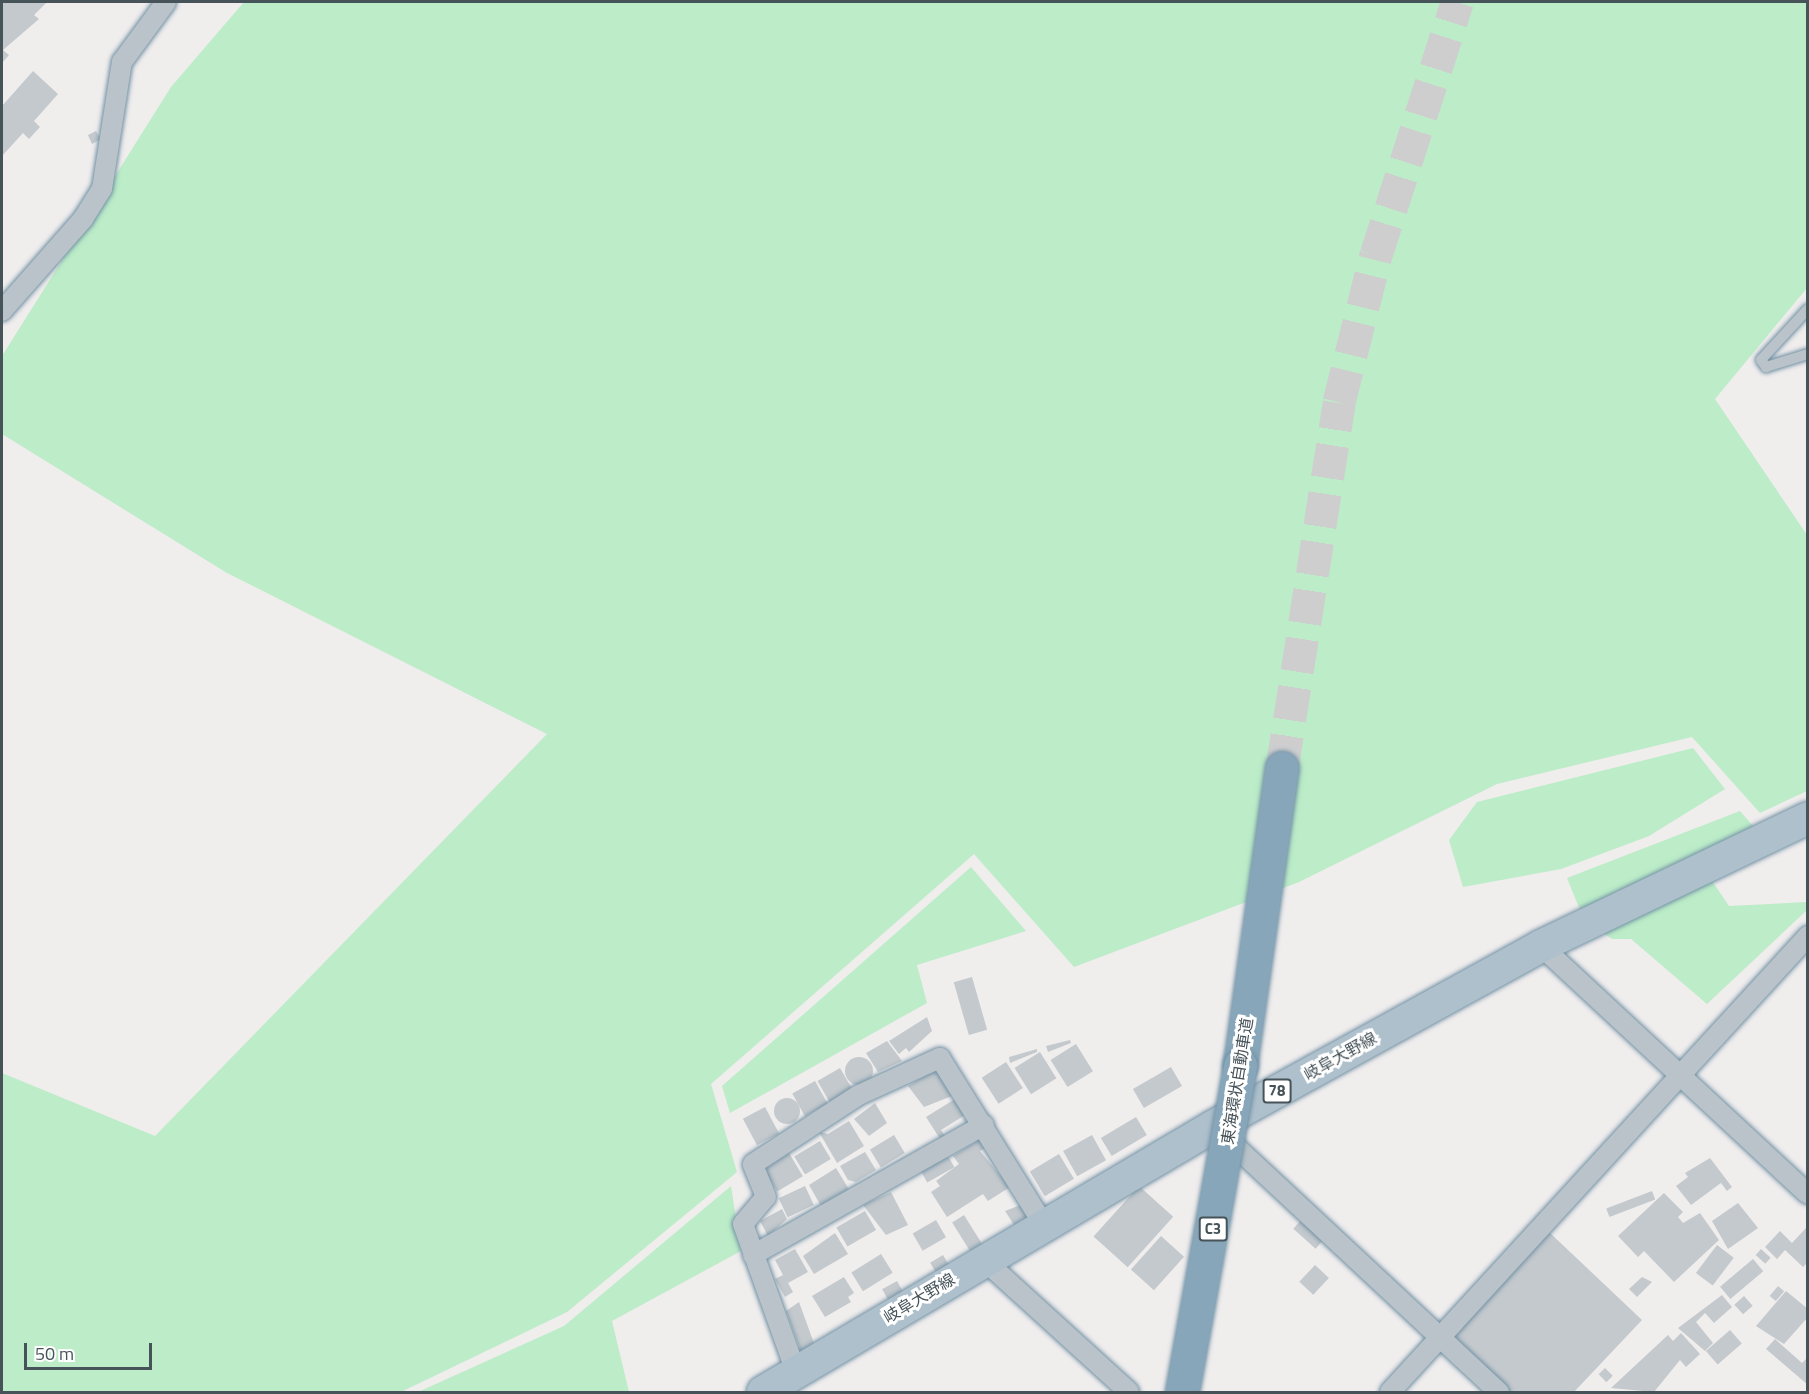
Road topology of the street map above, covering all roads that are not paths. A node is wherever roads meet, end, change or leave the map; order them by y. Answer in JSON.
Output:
{"nodes":[{"id":1,"x":166,"y":2,"type":"edge"},
{"id":2,"x":1808,"y":309,"type":"edge"},
{"id":3,"x":2,"y":311,"type":"edge"},
{"id":4,"x":1808,"y":354,"type":"edge"},
{"id":5,"x":1282,"y":768,"type":"tunnel mouth"},
{"id":6,"x":1808,"y":818,"type":"edge"},
{"id":7,"x":1808,"y":936,"type":"edge"},
{"id":8,"x":1541,"y":946,"type":"junction"},
{"id":9,"x":1679,"y":1073,"type":"junction"},
{"id":10,"x":984,"y":1125,"type":"junction"},
{"id":11,"x":1214,"y":1126,"type":"junction"},
{"id":12,"x":1808,"y":1194,"type":"edge"},
{"id":13,"x":1044,"y":1225,"type":"junction"},
{"id":14,"x":753,"y":1256,"type":"junction"},
{"id":15,"x":984,"y":1260,"type":"junction"},
{"id":16,"x":1440,"y":1338,"type":"junction"},
{"id":17,"x":796,"y":1372,"type":"junction"},
{"id":18,"x":763,"y":1392,"type":"edge"},
{"id":19,"x":1129,"y":1392,"type":"edge"},
{"id":20,"x":1182,"y":1392,"type":"edge"},
{"id":21,"x":1390,"y":1392,"type":"edge"},
{"id":22,"x":1499,"y":1392,"type":"edge"}],
"edges":[{"from":1,"to":3,"type":"street"},
{"from":2,"to":4,"type":"lane"},
{"from":5,"to":20,"type":"highway","name":"東海環状自動車道","number":"C3","bridge":true},
{"from":6,"to":8,"type":"main road","name":"岐阜大野線","number":"78"},
{"from":7,"to":9,"type":"street"},
{"from":8,"to":9,"type":"street"},
{"from":8,"to":11,"type":"main road","name":"岐阜大野線","number":"78"},
{"from":9,"to":12,"type":"street"},
{"from":9,"to":16,"type":"street"},
{"from":10,"to":13,"type":"street"},
{"from":10,"to":14,"type":"street"},
{"from":10,"to":14,"type":"street"},
{"from":11,"to":13,"type":"main road","name":"岐阜大野線","number":"78"},
{"from":11,"to":16,"type":"street"},
{"from":13,"to":15,"type":"main road","name":"岐阜大野線","number":"78"},
{"from":14,"to":17,"type":"street"},
{"from":15,"to":17,"type":"main road","name":"岐阜大野線","number":"78"},
{"from":15,"to":19,"type":"street"},
{"from":16,"to":21,"type":"street"},
{"from":16,"to":22,"type":"street"},
{"from":17,"to":18,"type":"main road","name":"岐阜大野線","number":"78"}]}
